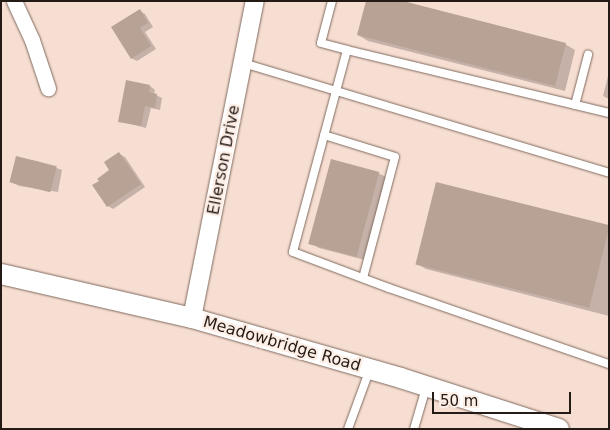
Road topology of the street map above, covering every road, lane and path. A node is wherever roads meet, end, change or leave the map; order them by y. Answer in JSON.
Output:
{"nodes":[{"id":1,"x":14,"y":1,"type":"edge"},
{"id":2,"x":255,"y":1,"type":"edge"},
{"id":3,"x":332,"y":1,"type":"edge"},
{"id":4,"x":347,"y":50,"type":"junction"},
{"id":5,"x":588,"y":55,"type":"dead end"},
{"id":6,"x":243,"y":63,"type":"junction"},
{"id":7,"x":48,"y":88,"type":"dead end"},
{"id":8,"x":335,"y":91,"type":"junction"},
{"id":9,"x":575,"y":105,"type":"junction"},
{"id":10,"x":609,"y":113,"type":"edge"},
{"id":11,"x":324,"y":135,"type":"junction"},
{"id":12,"x":609,"y":173,"type":"edge"},
{"id":13,"x":1,"y":274,"type":"edge"},
{"id":14,"x":363,"y":278,"type":"junction"},
{"id":15,"x":192,"y":318,"type":"junction"},
{"id":16,"x":609,"y":364,"type":"edge"},
{"id":17,"x":370,"y":369,"type":"junction"},
{"id":18,"x":427,"y":386,"type":"junction"},
{"id":19,"x":348,"y":429,"type":"edge"},
{"id":20,"x":414,"y":429,"type":"edge"},
{"id":21,"x":559,"y":429,"type":"edge"}],
"edges":[{"from":1,"to":7,"type":"street"},
{"from":2,"to":6,"type":"street","name":"Ellerson Drive"},
{"from":3,"to":4,"type":"lane"},
{"from":4,"to":8,"type":"lane"},
{"from":4,"to":9,"type":"lane"},
{"from":5,"to":9,"type":"lane"},
{"from":6,"to":8,"type":"lane"},
{"from":6,"to":15,"type":"street","name":"Ellerson Drive"},
{"from":8,"to":11,"type":"lane"},
{"from":8,"to":12,"type":"lane"},
{"from":9,"to":10,"type":"lane"},
{"from":11,"to":14,"type":"lane"},
{"from":11,"to":14,"type":"lane"},
{"from":13,"to":15,"type":"main road","name":"Meadowbridge Road"},
{"from":14,"to":16,"type":"lane"},
{"from":15,"to":17,"type":"main road","name":"Meadowbridge Road"},
{"from":17,"to":18,"type":"main road","name":"Meadowbridge Road"},
{"from":17,"to":19,"type":"lane"},
{"from":18,"to":20,"type":"lane"},
{"from":18,"to":21,"type":"main road","name":"Meadowbridge Road"}]}
